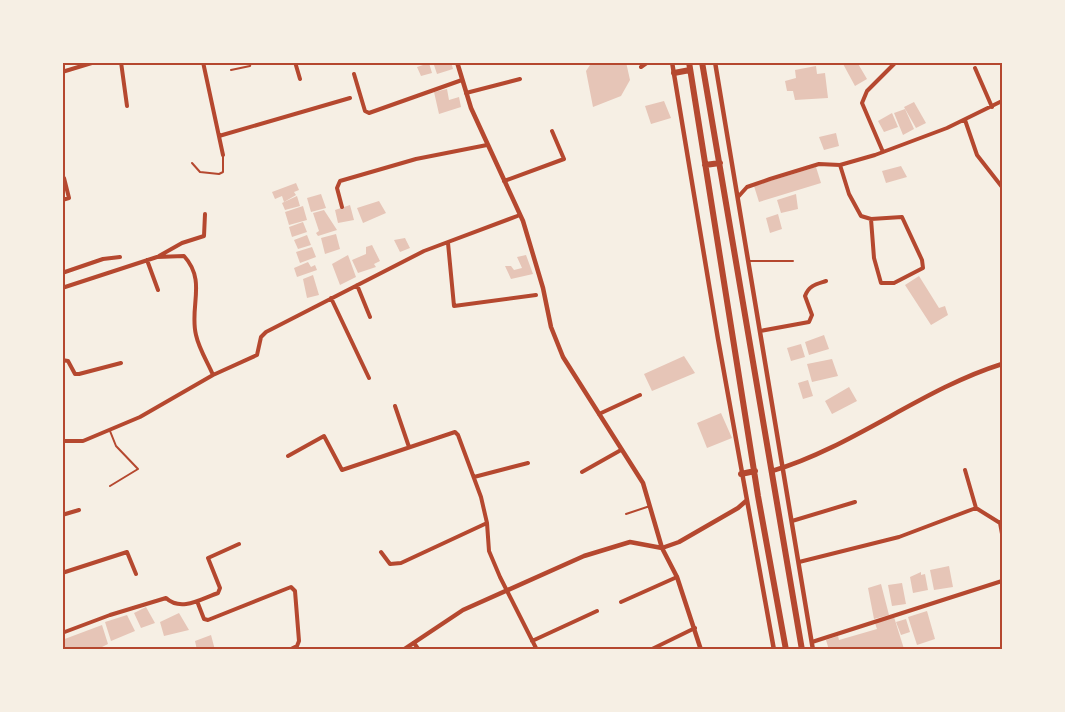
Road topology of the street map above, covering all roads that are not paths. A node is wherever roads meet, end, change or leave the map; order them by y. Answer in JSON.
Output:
{"nodes":[{"id":1,"x":95,"y":62,"type":"edge"},
{"id":2,"x":121,"y":62,"type":"edge"},
{"id":3,"x":203,"y":62,"type":"edge"},
{"id":4,"x":251,"y":62,"type":"edge"},
{"id":5,"x":295,"y":62,"type":"edge"},
{"id":6,"x":457,"y":62,"type":"edge"},
{"id":7,"x":648,"y":62,"type":"edge"},
{"id":8,"x":672,"y":62,"type":"edge"},
{"id":9,"x":689,"y":62,"type":"edge"},
{"id":10,"x":702,"y":62,"type":"edge"},
{"id":11,"x":715,"y":62,"type":"edge"},
{"id":12,"x":896,"y":62,"type":"edge"},
{"id":13,"x":641,"y":67,"type":"dead end"},
{"id":14,"x":975,"y":68,"type":"dead end"},
{"id":15,"x":231,"y":70,"type":"dead end"},
{"id":16,"x":690,"y":70,"type":"junction"},
{"id":17,"x":62,"y":72,"type":"edge"},
{"id":18,"x":674,"y":73,"type":"junction"},
{"id":19,"x":354,"y":74,"type":"dead end"},
{"id":20,"x":520,"y":79,"type":"dead end"},
{"id":21,"x":300,"y":80,"type":"dead end"},
{"id":22,"x":462,"y":80,"type":"junction"},
{"id":23,"x":466,"y":93,"type":"junction"},
{"id":24,"x":350,"y":98,"type":"dead end"},
{"id":25,"x":1002,"y":101,"type":"edge"},
{"id":26,"x":127,"y":106,"type":"dead end"},
{"id":27,"x":992,"y":107,"type":"junction"},
{"id":28,"x":965,"y":120,"type":"junction"},
{"id":29,"x":552,"y":130,"type":"dead end"},
{"id":30,"x":219,"y":136,"type":"junction"},
{"id":31,"x":487,"y":145,"type":"junction"},
{"id":32,"x":883,"y":152,"type":"junction"},
{"id":33,"x":223,"y":155,"type":"joint"},
{"id":34,"x":192,"y":163,"type":"dead end"},
{"id":35,"x":720,"y":163,"type":"junction"},
{"id":36,"x":705,"y":165,"type":"junction"},
{"id":37,"x":840,"y":165,"type":"junction"},
{"id":38,"x":64,"y":178,"type":"dead end"},
{"id":39,"x":504,"y":181,"type":"junction"},
{"id":40,"x":1002,"y":186,"type":"edge"},
{"id":41,"x":738,"y":197,"type":"junction"},
{"id":42,"x":62,"y":200,"type":"edge"},
{"id":43,"x":342,"y":207,"type":"dead end"},
{"id":44,"x":204,"y":214,"type":"dead end"},
{"id":45,"x":520,"y":215,"type":"junction"},
{"id":46,"x":871,"y":219,"type":"junction"},
{"id":47,"x":448,"y":243,"type":"junction"},
{"id":48,"x":120,"y":257,"type":"dead end"},
{"id":49,"x":157,"y":257,"type":"junction"},
{"id":50,"x":147,"y":260,"type":"junction"},
{"id":51,"x":749,"y":261,"type":"junction"},
{"id":52,"x":793,"y":261,"type":"dead end"},
{"id":53,"x":62,"y":273,"type":"edge"},
{"id":54,"x":826,"y":281,"type":"dead end"},
{"id":55,"x":356,"y":285,"type":"junction"},
{"id":56,"x":62,"y":288,"type":"edge"},
{"id":57,"x":158,"y":290,"type":"dead end"},
{"id":58,"x":536,"y":295,"type":"dead end"},
{"id":59,"x":330,"y":298,"type":"junction"},
{"id":60,"x":370,"y":317,"type":"dead end"},
{"id":61,"x":760,"y":330,"type":"junction"},
{"id":62,"x":62,"y":360,"type":"edge"},
{"id":63,"x":121,"y":363,"type":"dead end"},
{"id":64,"x":1002,"y":364,"type":"edge"},
{"id":65,"x":213,"y":375,"type":"junction"},
{"id":66,"x":369,"y":378,"type":"dead end"},
{"id":67,"x":640,"y":394,"type":"dead end"},
{"id":68,"x":395,"y":406,"type":"dead end"},
{"id":69,"x":599,"y":414,"type":"junction"},
{"id":70,"x":109,"y":429,"type":"junction"},
{"id":71,"x":62,"y":441,"type":"edge"},
{"id":72,"x":409,"y":447,"type":"junction"},
{"id":73,"x":622,"y":450,"type":"junction"},
{"id":74,"x":288,"y":456,"type":"dead end"},
{"id":75,"x":528,"y":463,"type":"dead end"},
{"id":76,"x":783,"y":468,"type":"junction"},
{"id":77,"x":965,"y":470,"type":"dead end"},
{"id":78,"x":582,"y":472,"type":"dead end"},
{"id":79,"x":755,"y":472,"type":"junction"},
{"id":80,"x":772,"y":472,"type":"junction"},
{"id":81,"x":741,"y":474,"type":"junction"},
{"id":82,"x":474,"y":477,"type":"junction"},
{"id":83,"x":110,"y":486,"type":"dead end"},
{"id":84,"x":746,"y":501,"type":"junction"},
{"id":85,"x":855,"y":502,"type":"dead end"},
{"id":86,"x":650,"y":506,"type":"junction"},
{"id":87,"x":976,"y":508,"type":"junction"},
{"id":88,"x":78,"y":510,"type":"dead end"},
{"id":89,"x":626,"y":514,"type":"dead end"},
{"id":90,"x":62,"y":515,"type":"edge"},
{"id":91,"x":792,"y":521,"type":"junction"},
{"id":92,"x":487,"y":522,"type":"junction"},
{"id":93,"x":1001,"y":522,"type":"edge"},
{"id":94,"x":1002,"y":534,"type":"edge"},
{"id":95,"x":239,"y":544,"type":"dead end"},
{"id":96,"x":662,"y":548,"type":"junction"},
{"id":97,"x":380,"y":552,"type":"dead end"},
{"id":98,"x":799,"y":562,"type":"junction"},
{"id":99,"x":62,"y":573,"type":"edge"},
{"id":100,"x":136,"y":574,"type":"dead end"},
{"id":101,"x":677,"y":577,"type":"junction"},
{"id":102,"x":1002,"y":581,"type":"edge"},
{"id":103,"x":506,"y":589,"type":"junction"},
{"id":104,"x":197,"y":601,"type":"junction"},
{"id":105,"x":621,"y":602,"type":"dead end"},
{"id":106,"x":597,"y":611,"type":"dead end"},
{"id":107,"x":695,"y":628,"type":"junction"},
{"id":108,"x":62,"y":633,"type":"edge"},
{"id":109,"x":532,"y":641,"type":"junction"},
{"id":110,"x":812,"y":642,"type":"junction"},
{"id":111,"x":414,"y":643,"type":"junction"},
{"id":112,"x":289,"y":650,"type":"edge"},
{"id":113,"x":403,"y":650,"type":"edge"},
{"id":114,"x":420,"y":650,"type":"edge"},
{"id":115,"x":537,"y":650,"type":"edge"},
{"id":116,"x":650,"y":650,"type":"edge"},
{"id":117,"x":701,"y":650,"type":"edge"},
{"id":118,"x":774,"y":650,"type":"edge"},
{"id":119,"x":786,"y":650,"type":"edge"},
{"id":120,"x":802,"y":650,"type":"edge"},
{"id":121,"x":813,"y":650,"type":"edge"}],
"edges":[{"from":1,"to":17,"type":"street"},
{"from":2,"to":26,"type":"street"},
{"from":3,"to":30,"type":"street"},
{"from":4,"to":15,"type":"lane"},
{"from":5,"to":21,"type":"street"},
{"from":6,"to":22,"type":"street"},
{"from":7,"to":13,"type":"street"},
{"from":8,"to":18,"type":"street"},
{"from":9,"to":16,"type":"highway"},
{"from":10,"to":35,"type":"highway"},
{"from":11,"to":41,"type":"street"},
{"from":12,"to":32,"type":"street"},
{"from":14,"to":27,"type":"street"},
{"from":16,"to":18,"type":"highway"},
{"from":16,"to":36,"type":"highway"},
{"from":18,"to":81,"type":"street"},
{"from":19,"to":22,"type":"street"},
{"from":20,"to":23,"type":"street"},
{"from":22,"to":23,"type":"street"},
{"from":23,"to":31,"type":"street"},
{"from":24,"to":30,"type":"street"},
{"from":25,"to":27,"type":"street"},
{"from":27,"to":28,"type":"street"},
{"from":28,"to":32,"type":"street"},
{"from":28,"to":40,"type":"street"},
{"from":29,"to":39,"type":"street"},
{"from":30,"to":33,"type":"street"},
{"from":31,"to":39,"type":"street"},
{"from":31,"to":43,"type":"street"},
{"from":32,"to":37,"type":"street"},
{"from":33,"to":34,"type":"lane"},
{"from":35,"to":36,"type":"highway"},
{"from":35,"to":80,"type":"highway"},
{"from":36,"to":79,"type":"highway"},
{"from":37,"to":41,"type":"street"},
{"from":37,"to":46,"type":"street"},
{"from":38,"to":42,"type":"street"},
{"from":39,"to":45,"type":"street"},
{"from":41,"to":51,"type":"street"},
{"from":44,"to":49,"type":"street"},
{"from":45,"to":47,"type":"street"},
{"from":45,"to":69,"type":"street"},
{"from":46,"to":46,"type":"street"},
{"from":47,"to":55,"type":"street"},
{"from":47,"to":58,"type":"street"},
{"from":48,"to":53,"type":"street"},
{"from":49,"to":50,"type":"street"},
{"from":49,"to":65,"type":"street"},
{"from":50,"to":56,"type":"street"},
{"from":50,"to":57,"type":"street"},
{"from":51,"to":52,"type":"lane"},
{"from":51,"to":61,"type":"street"},
{"from":54,"to":61,"type":"street"},
{"from":55,"to":59,"type":"street"},
{"from":55,"to":60,"type":"street"},
{"from":59,"to":65,"type":"street"},
{"from":59,"to":66,"type":"street"},
{"from":61,"to":76,"type":"street"},
{"from":62,"to":63,"type":"street"},
{"from":64,"to":76,"type":"street"},
{"from":65,"to":70,"type":"street"},
{"from":67,"to":69,"type":"street"},
{"from":68,"to":72,"type":"street"},
{"from":69,"to":73,"type":"street"},
{"from":70,"to":71,"type":"street"},
{"from":70,"to":83,"type":"lane"},
{"from":72,"to":74,"type":"street"},
{"from":72,"to":82,"type":"street"},
{"from":73,"to":78,"type":"street"},
{"from":73,"to":86,"type":"street"},
{"from":75,"to":82,"type":"street"},
{"from":76,"to":80,"type":"street"},
{"from":76,"to":91,"type":"street"},
{"from":77,"to":87,"type":"street"},
{"from":79,"to":81,"type":"highway"},
{"from":79,"to":119,"type":"highway"},
{"from":80,"to":120,"type":"highway"},
{"from":81,"to":84,"type":"street"},
{"from":82,"to":92,"type":"street"},
{"from":84,"to":96,"type":"street"},
{"from":84,"to":118,"type":"street"},
{"from":85,"to":91,"type":"street"},
{"from":86,"to":89,"type":"lane"},
{"from":86,"to":96,"type":"street"},
{"from":87,"to":93,"type":"street"},
{"from":87,"to":98,"type":"street"},
{"from":88,"to":90,"type":"street"},
{"from":91,"to":98,"type":"street"},
{"from":92,"to":97,"type":"street"},
{"from":92,"to":103,"type":"street"},
{"from":93,"to":94,"type":"street"},
{"from":95,"to":104,"type":"street"},
{"from":96,"to":101,"type":"street"},
{"from":96,"to":103,"type":"street"},
{"from":98,"to":110,"type":"street"},
{"from":99,"to":100,"type":"street"},
{"from":101,"to":105,"type":"street"},
{"from":101,"to":107,"type":"street"},
{"from":102,"to":110,"type":"street"},
{"from":103,"to":109,"type":"street"},
{"from":103,"to":111,"type":"street"},
{"from":104,"to":108,"type":"street"},
{"from":104,"to":112,"type":"street"},
{"from":106,"to":109,"type":"street"},
{"from":107,"to":116,"type":"street"},
{"from":107,"to":117,"type":"street"},
{"from":109,"to":115,"type":"street"},
{"from":110,"to":121,"type":"street"},
{"from":111,"to":113,"type":"street"},
{"from":111,"to":114,"type":"street"}]}
